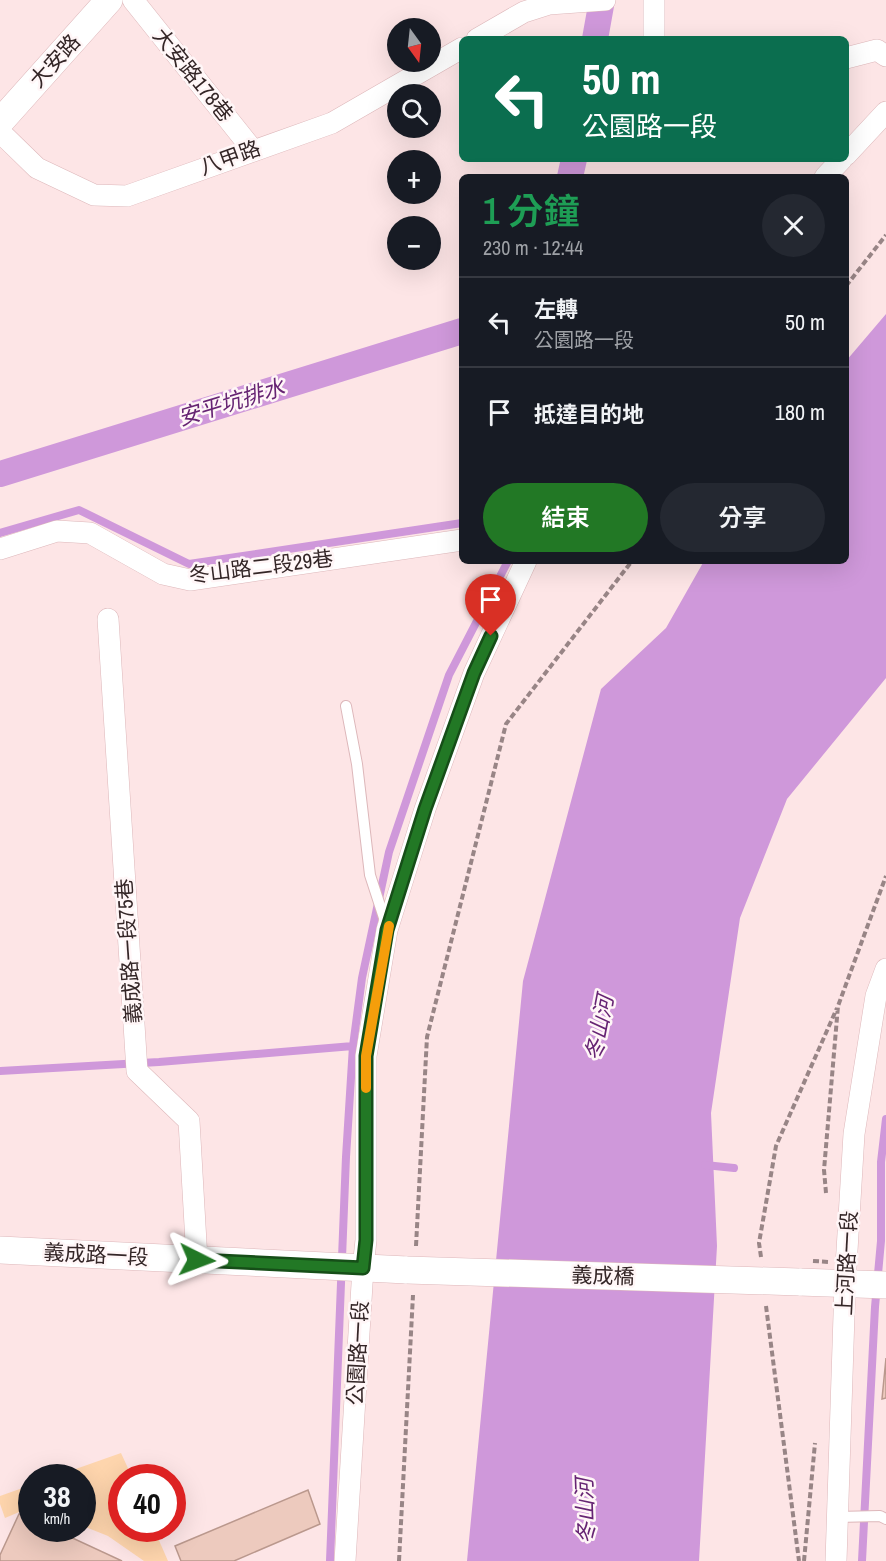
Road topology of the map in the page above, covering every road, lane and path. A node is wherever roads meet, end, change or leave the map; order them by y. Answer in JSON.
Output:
{"nodes":[{"id":1,"x":109,"y":0,"type":"edge"},
{"id":2,"x":133,"y":0,"type":"edge"},
{"id":3,"x":605,"y":0,"type":"edge"},
{"id":4,"x":654,"y":0,"type":"edge"},
{"id":5,"x":482,"y":36,"type":"edge"},
{"id":6,"x":654,"y":36,"type":"edge"},
{"id":7,"x":459,"y":50,"type":"edge"},
{"id":8,"x":886,"y":56,"type":"edge"},
{"id":9,"x":849,"y":57,"type":"edge"},
{"id":10,"x":886,"y":112,"type":"edge"},
{"id":11,"x":0,"y":122,"type":"edge"},
{"id":12,"x":0,"y":132,"type":"edge"},
{"id":13,"x":252,"y":149,"type":"junction"},
{"id":14,"x":849,"y":152,"type":"edge"},
{"id":15,"x":839,"y":162,"type":"edge"},
{"id":16,"x":828,"y":174,"type":"edge"},
{"id":17,"x":886,"y":235,"type":"edge"},
{"id":18,"x":849,"y":282,"type":"edge"},
{"id":19,"x":459,"y":540,"type":"edge"},
{"id":20,"x":0,"y":549,"type":"edge"},
{"id":21,"x":525,"y":564,"type":"edge"},
{"id":22,"x":630,"y":564,"type":"edge"},
{"id":23,"x":108,"y":619,"type":"dead end"},
{"id":24,"x":346,"y":706,"type":"dead end"},
{"id":25,"x":387,"y":930,"type":"junction"},
{"id":26,"x":886,"y":969,"type":"edge"},
{"id":27,"x":0,"y":1250,"type":"edge"},
{"id":28,"x":197,"y":1260,"type":"junction"},
{"id":29,"x":363,"y":1268,"type":"junction"},
{"id":30,"x":412,"y":1271,"type":"junction"},
{"id":31,"x":845,"y":1284,"type":"junction"},
{"id":32,"x":886,"y":1285,"type":"edge"},
{"id":33,"x":837,"y":1517,"type":"junction"},
{"id":34,"x":886,"y":1519,"type":"edge"},
{"id":35,"x":345,"y":1561,"type":"edge"},
{"id":36,"x":399,"y":1561,"type":"edge"},
{"id":37,"x":836,"y":1561,"type":"edge"}],
"edges":[{"from":1,"to":11,"type":"street","name":"大安路"},
{"from":2,"to":13,"type":"street","name":"大安路178巷"},
{"from":3,"to":5,"type":"street"},
{"from":4,"to":6,"type":"street"},
{"from":7,"to":13,"type":"street","name":"八甲路"},
{"from":8,"to":9,"type":"street"},
{"from":10,"to":14,"type":"street"},
{"from":12,"to":13,"type":"street","name":"八甲路"},
{"from":15,"to":16,"type":"street"},
{"from":17,"to":18,"type":"path"},
{"from":19,"to":20,"type":"street","name":"冬山路二段29巷"},
{"from":21,"to":25,"type":"street","name":"公園路一段"},
{"from":22,"to":30,"type":"path"},
{"from":23,"to":28,"type":"street","name":"義成路一段75巷"},
{"from":24,"to":25,"type":"lane"},
{"from":25,"to":29,"type":"street","name":"公園路一段"},
{"from":26,"to":31,"type":"street","name":"上河路一段"},
{"from":27,"to":28,"type":"street","name":"義成路一段"},
{"from":28,"to":29,"type":"street","name":"義成路一段"},
{"from":29,"to":30,"type":"street","name":"義成路一段"},
{"from":29,"to":35,"type":"street","name":"公園路一段"},
{"from":30,"to":31,"type":"street","name":"義成橋","bridge":true},
{"from":30,"to":36,"type":"path"},
{"from":31,"to":32,"type":"street"},
{"from":31,"to":33,"type":"street","name":"上河路一段"},
{"from":33,"to":34,"type":"lane"},
{"from":33,"to":37,"type":"street","name":"上河路一段"}]}
